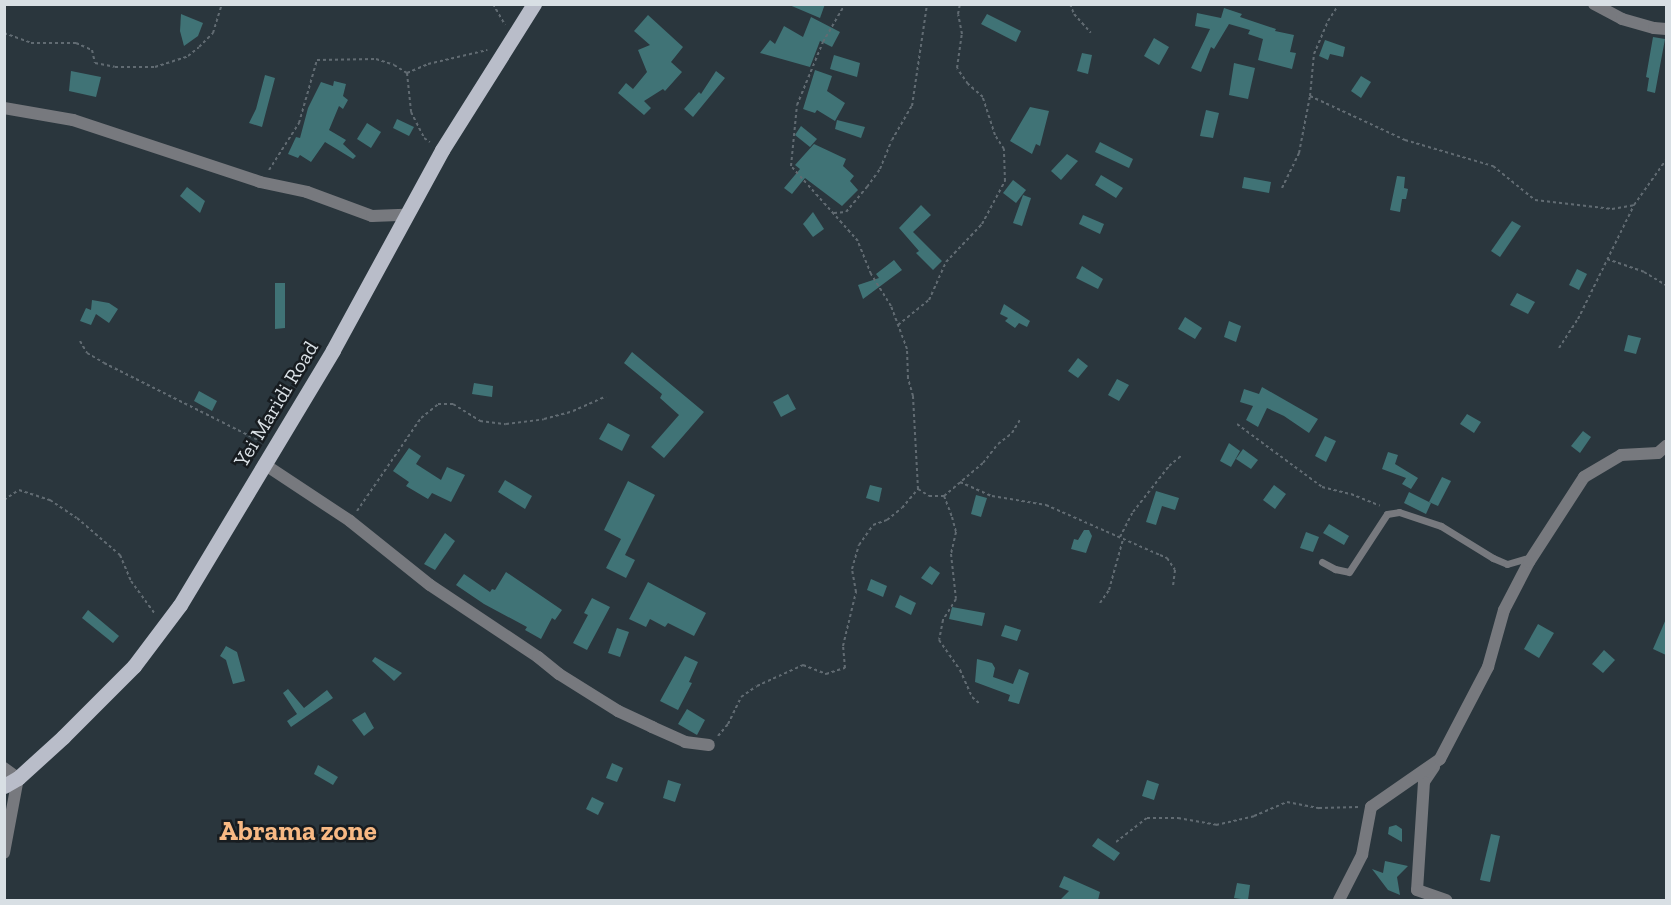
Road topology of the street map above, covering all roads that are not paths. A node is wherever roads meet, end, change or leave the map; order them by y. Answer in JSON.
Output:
{"nodes":[{"id":1,"x":534,"y":4,"type":"edge"},
{"id":2,"x":1594,"y":4,"type":"edge"},
{"id":3,"x":1666,"y":29,"type":"edge"},
{"id":4,"x":4,"y":108,"type":"edge"},
{"id":5,"x":405,"y":215,"type":"junction"},
{"id":6,"x":1666,"y":446,"type":"edge"},
{"id":7,"x":264,"y":464,"type":"junction"},
{"id":8,"x":1533,"y":556,"type":"junction"},
{"id":9,"x":1322,"y":562,"type":"dead end"},
{"id":10,"x":709,"y":746,"type":"road end"},
{"id":11,"x":1440,"y":759,"type":"junction"},
{"id":12,"x":4,"y":768,"type":"edge"},
{"id":13,"x":11,"y":782,"type":"edge"},
{"id":14,"x":4,"y":853,"type":"edge"},
{"id":15,"x":1340,"y":900,"type":"edge"},
{"id":16,"x":1446,"y":900,"type":"edge"}],
"edges":[{"from":1,"to":5,"type":"main road","name":"Yei Maridi Road"},
{"from":2,"to":3,"type":"street"},
{"from":4,"to":5,"type":"street"},
{"from":5,"to":7,"type":"main road","name":"Yei Maridi Road"},
{"from":6,"to":8,"type":"street"},
{"from":7,"to":10,"type":"street"},
{"from":7,"to":13,"type":"main road","name":"Yei Maridi Road"},
{"from":8,"to":9,"type":"lane"},
{"from":8,"to":11,"type":"street"},
{"from":11,"to":15,"type":"street"},
{"from":11,"to":16,"type":"street"},
{"from":12,"to":13,"type":"street"},
{"from":13,"to":14,"type":"street"}]}
